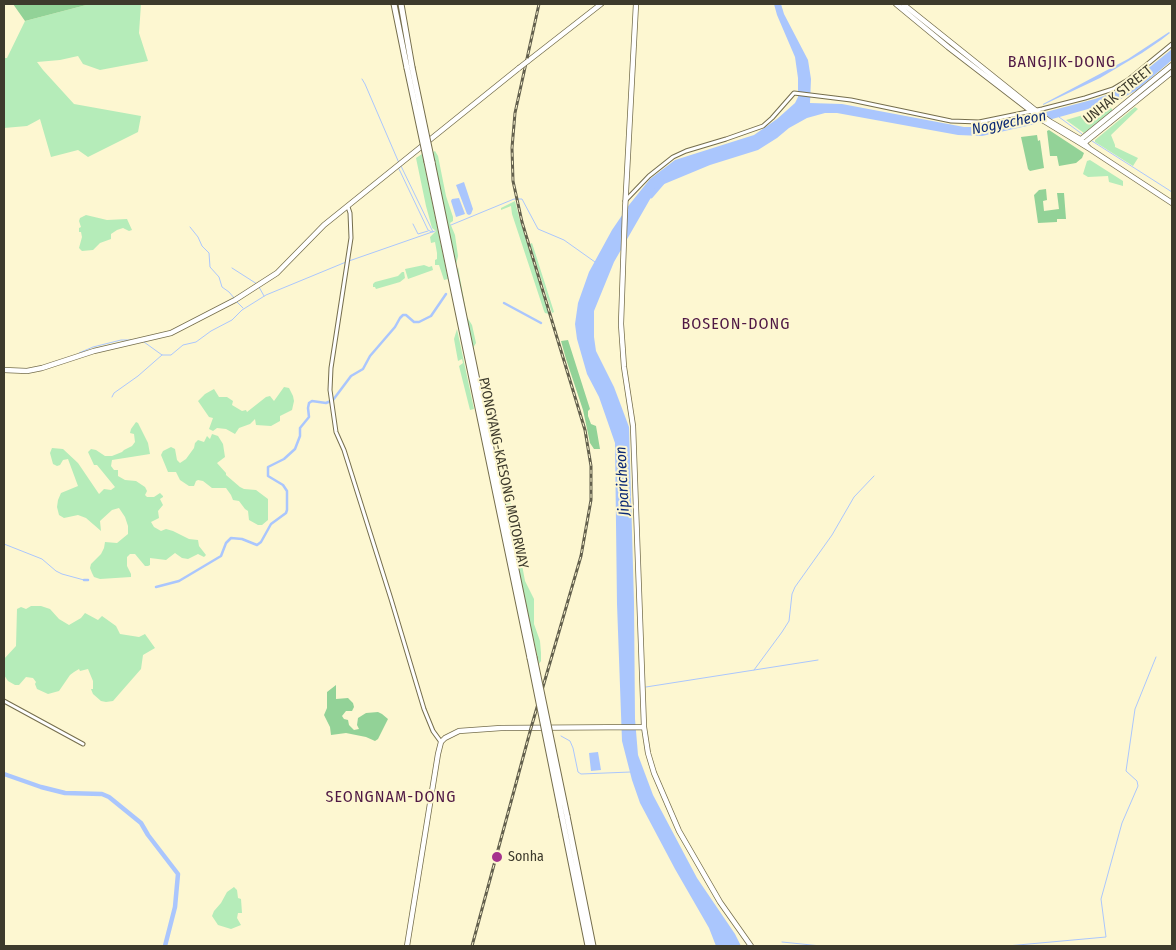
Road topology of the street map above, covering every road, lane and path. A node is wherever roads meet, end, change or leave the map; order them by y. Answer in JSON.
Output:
{"nodes":[{"id":1,"x":394,"y":4,"type":"edge"},
{"id":2,"x":401,"y":4,"type":"edge"},
{"id":3,"x":601,"y":4,"type":"edge"},
{"id":4,"x":636,"y":4,"type":"edge"},
{"id":5,"x":896,"y":4,"type":"edge"},
{"id":6,"x":903,"y":4,"type":"edge"},
{"id":7,"x":1172,"y":44,"type":"edge"},
{"id":8,"x":1172,"y":66,"type":"edge"},
{"id":9,"x":410,"y":67,"type":"junction"},
{"id":10,"x":1172,"y":72,"type":"edge"},
{"id":11,"x":1035,"y":112,"type":"junction"},
{"id":12,"x":1079,"y":140,"type":"junction"},
{"id":13,"x":1084,"y":144,"type":"junction"},
{"id":14,"x":625,"y":201,"type":"junction"},
{"id":15,"x":1172,"y":203,"type":"edge"},
{"id":16,"x":348,"y":207,"type":"junction"},
{"id":17,"x":4,"y":370,"type":"edge"},
{"id":18,"x":4,"y":702,"type":"edge"},
{"id":19,"x":644,"y":727,"type":"junction"},
{"id":20,"x":441,"y":742,"type":"junction"},
{"id":21,"x":83,"y":744,"type":"dead end"},
{"id":22,"x":564,"y":816,"type":"junction"},
{"id":23,"x":407,"y":946,"type":"edge"},
{"id":24,"x":588,"y":946,"type":"edge"},
{"id":25,"x":594,"y":946,"type":"edge"},
{"id":26,"x":751,"y":946,"type":"edge"}],
"edges":[{"from":1,"to":9,"type":"highway","name":"PYONGYANG-KAESONG MOTORWAY"},
{"from":2,"to":9,"type":"highway","name":"PYONGYANG-KAESONG MOTORWAY"},
{"from":3,"to":16,"type":"main road","bridge":true},
{"from":4,"to":14,"type":"main road"},
{"from":5,"to":11,"type":"main road"},
{"from":6,"to":11,"type":"main road"},
{"from":7,"to":11,"type":"street"},
{"from":8,"to":12,"type":"main road","name":"UNHAK STREET"},
{"from":9,"to":22,"type":"highway","name":"PYONGYANG-KAESONG MOTORWAY","bridge":true},
{"from":10,"to":13,"type":"main road","name":"UNHAK STREET"},
{"from":11,"to":12,"type":"main road"},
{"from":11,"to":14,"type":"street"},
{"from":12,"to":13,"type":"main road"},
{"from":13,"to":15,"type":"main road"},
{"from":14,"to":19,"type":"main road"},
{"from":16,"to":17,"type":"main road"},
{"from":16,"to":20,"type":"street"},
{"from":18,"to":21,"type":"street"},
{"from":19,"to":20,"type":"main road"},
{"from":19,"to":26,"type":"main road"},
{"from":20,"to":23,"type":"main road"},
{"from":22,"to":24,"type":"highway","name":"PYONGYANG-KAESONG MOTORWAY"},
{"from":22,"to":25,"type":"highway","name":"PYONGYANG-KAESONG MOTORWAY"}]}
